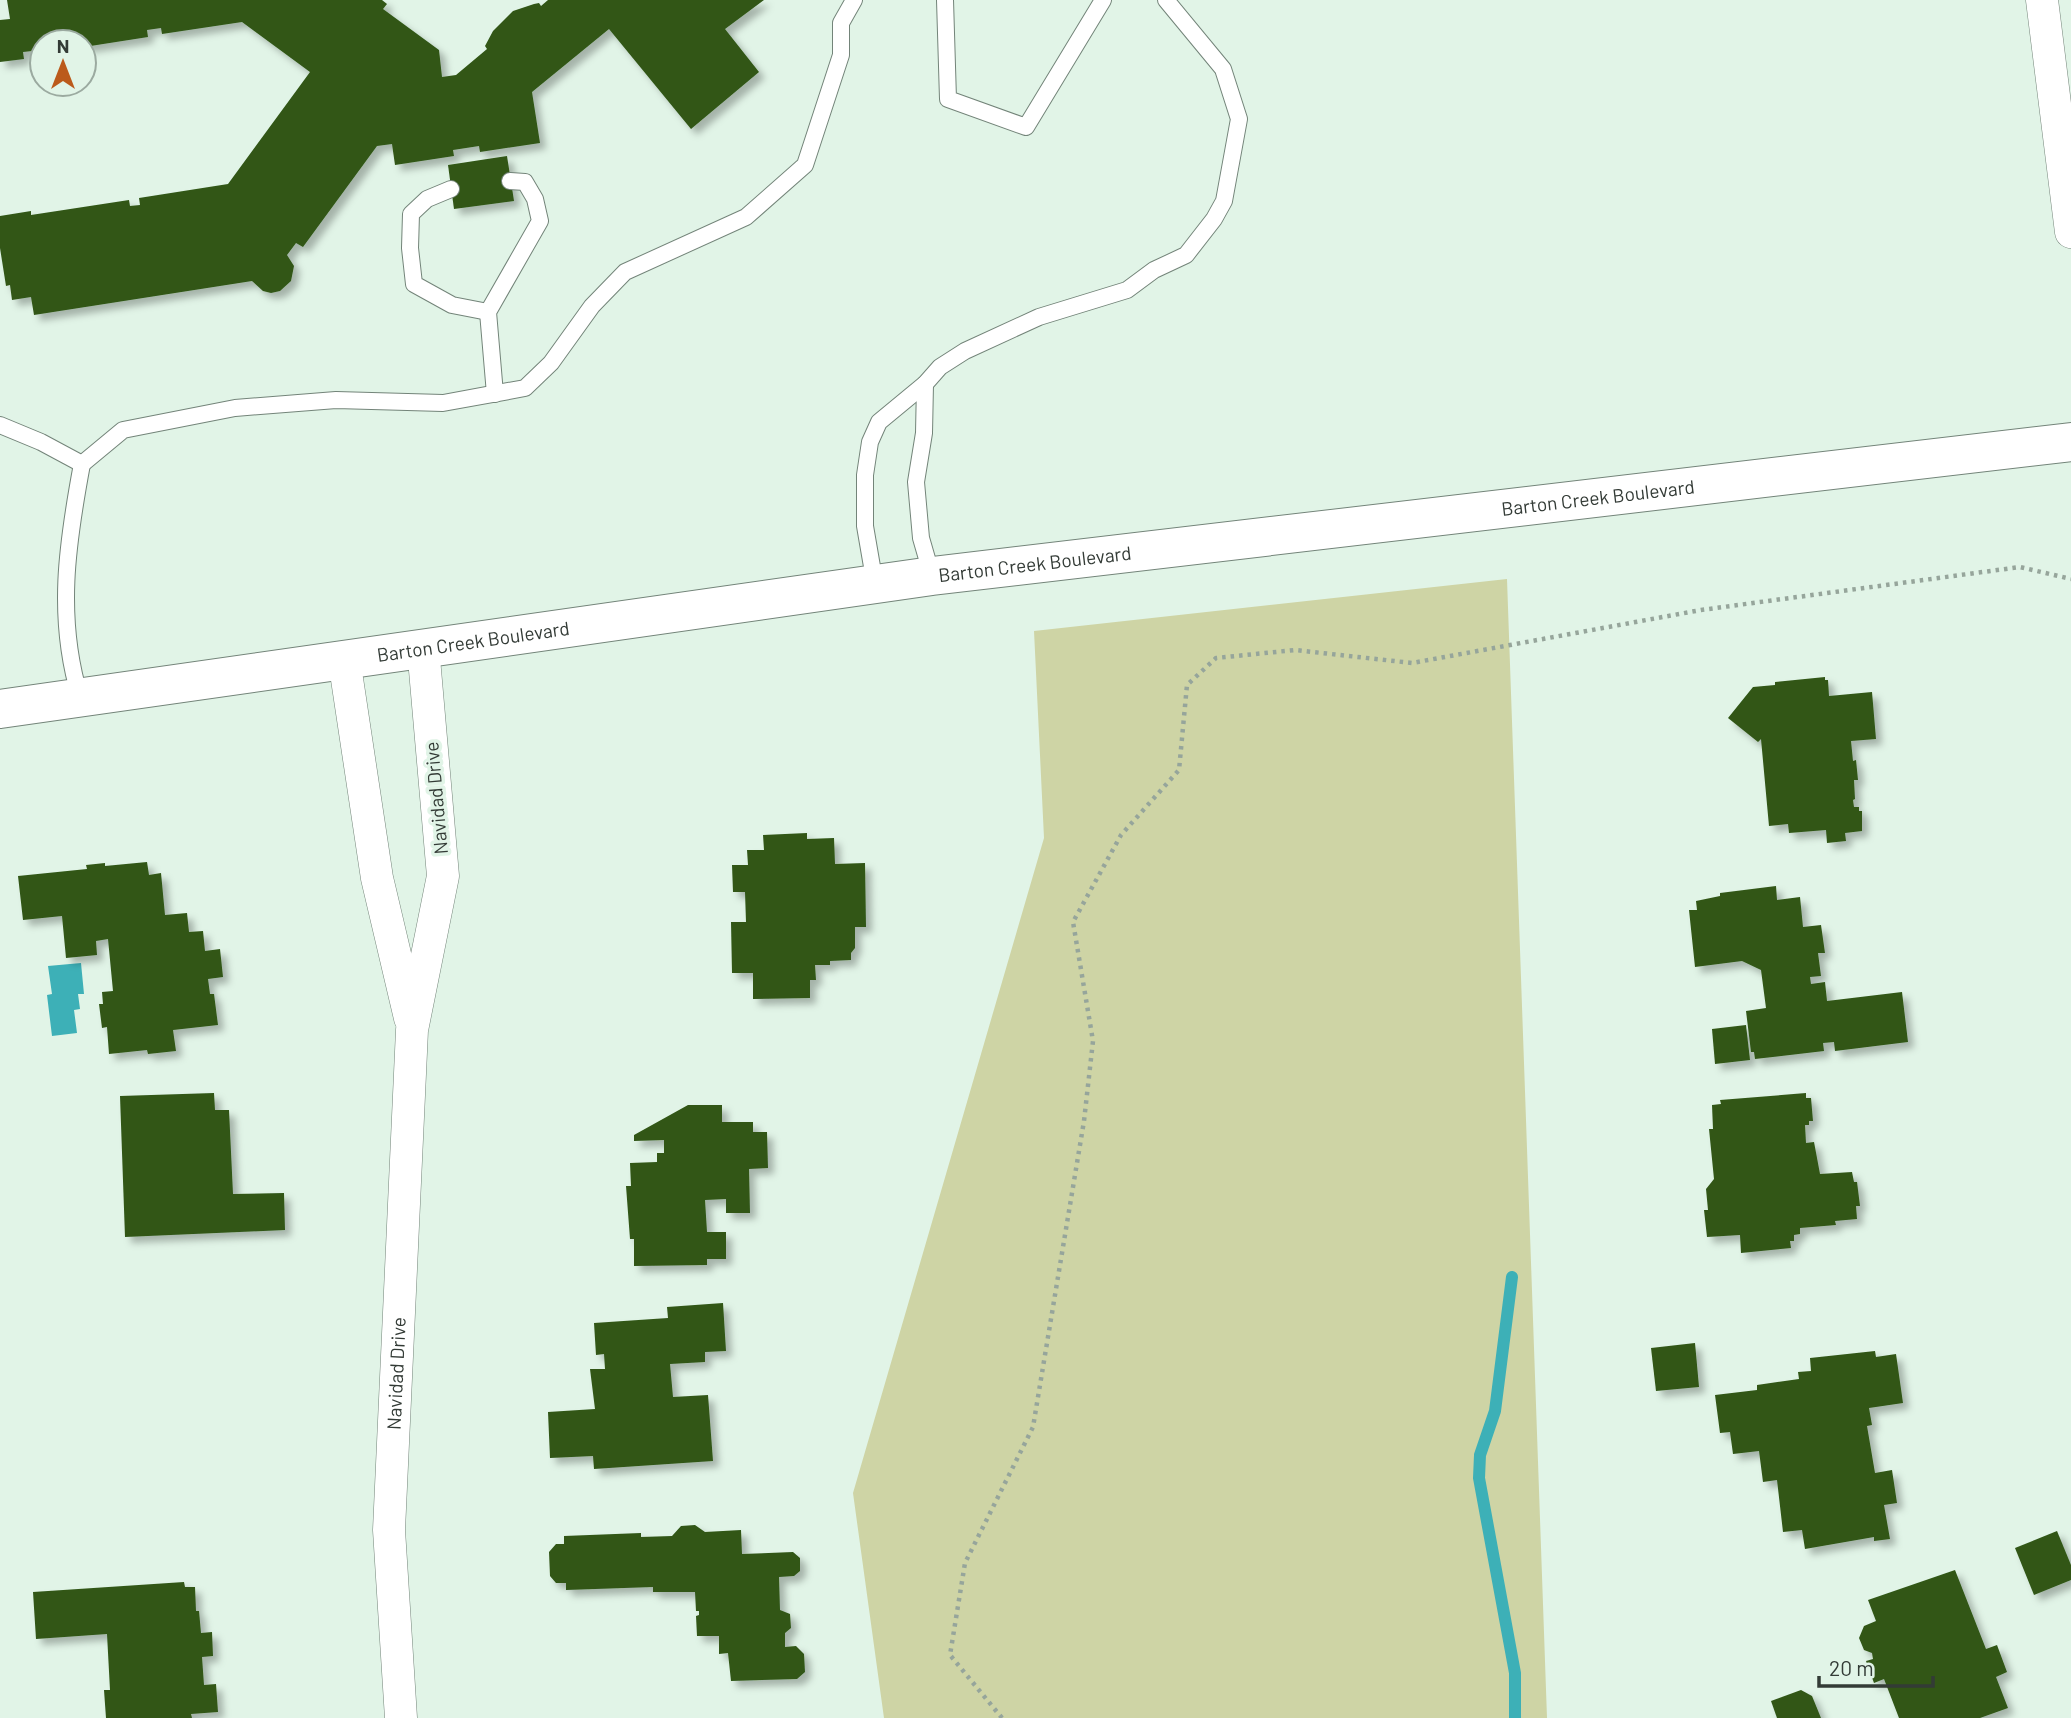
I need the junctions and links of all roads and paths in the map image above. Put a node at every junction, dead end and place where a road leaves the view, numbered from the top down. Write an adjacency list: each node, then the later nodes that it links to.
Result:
1 (855, 0): 11 (lane)
2 (945, 0): 3 (lane)
3 (1103, 0)
4 (1166, 0): 10 (lane)
5 (2042, 0): 8 (street)
6 (510, 181): 9 (lane)
7 (451, 189): 9 (lane)
8 (2071, 232)
9 (488, 312): 11 (lane)
10 (925, 384): 15 (lane); 17 (lane)
11 (495, 394): 14 (lane)
12 (0, 425): 14 (lane)
13 (2071, 442): 15 (street, Barton Creek Boulevard)
14 (82, 464): 20 (lane)
15 (932, 576): 17 (street, Barton Creek Boulevard)
16 (2071, 579): 24 (path)
17 (875, 584): 18 (street, Barton Creek Boulevard)
18 (423, 647): 19 (street, Barton Creek Boulevard); 22 (street, Navidad Drive)
19 (344, 659): 20 (street, Barton Creek Boulevard); 22 (street, Navidad Drive)
20 (81, 698): 21 (street, Barton Creek Boulevard)
21 (0, 709)
22 (412, 1030): 23 (street, Navidad Drive)
23 (401, 1718)
24 (1003, 1718)

